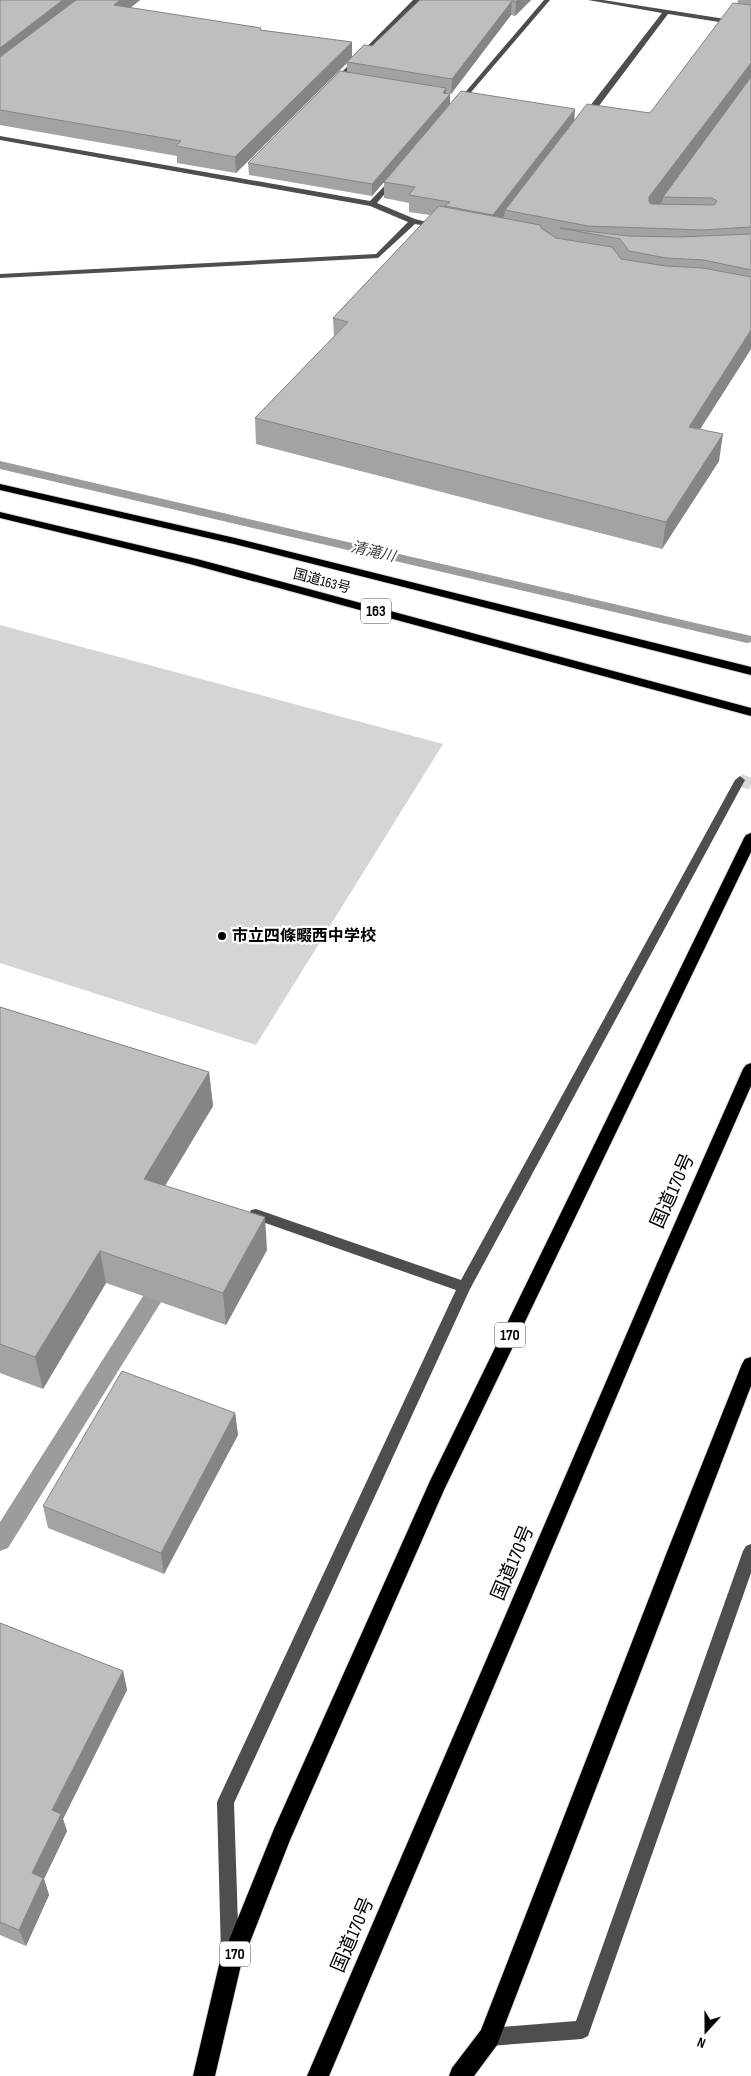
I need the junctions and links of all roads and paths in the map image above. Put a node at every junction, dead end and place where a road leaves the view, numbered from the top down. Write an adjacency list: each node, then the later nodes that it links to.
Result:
1 (416, 0): 7 (street)
2 (547, 0): 11 (street)
3 (592, 0): 4 (street)
4 (625, 3): 5 (street)
5 (666, 12): 6 (street); 13 (street)
6 (751, 25)
7 (337, 79): 8 (street); 9 (street)
8 (347, 81)
9 (324, 93)
10 (453, 97): 11 (street)
11 (462, 99): 12 (street)
12 (449, 114)
13 (583, 120)
14 (0, 138): 17 (street)
15 (243, 173): 17 (street)
16 (398, 174): 18 (street)
17 (236, 180): 18 (street)
18 (372, 204): 19 (street)
19 (413, 221): 20 (street); 21 (street)
20 (450, 228)
21 (0, 276)
22 (0, 487): 24 (highway, 国道163号 / 163)
23 (0, 515): 25 (highway, 国道163号 / 163)
24 (751, 671)
25 (751, 712)
26 (740, 780): 30 (street)
27 (751, 838): 33 (highway, 170)
28 (751, 1069): 36 (highway, 国道170号)
29 (256, 1214): 30 (street)
30 (464, 1287): 33 (street)
31 (751, 1364): 34 (highway)
32 (751, 1551): 34 (street)
33 (230, 1966): 35 (highway, 170)
34 (489, 2037): 37 (highway)
35 (204, 2076)
36 (318, 2076)
37 (460, 2076)

